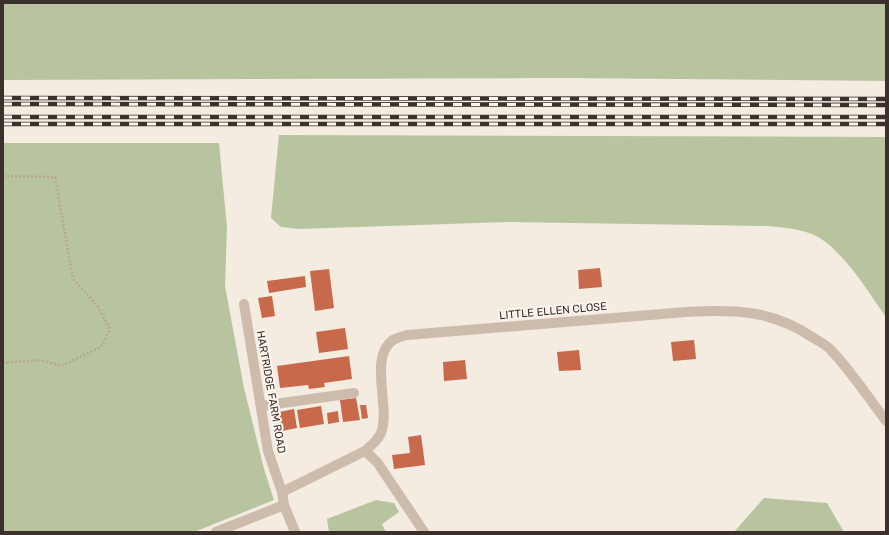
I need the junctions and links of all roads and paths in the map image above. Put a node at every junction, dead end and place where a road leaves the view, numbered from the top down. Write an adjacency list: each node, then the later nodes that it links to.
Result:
1 (3, 176): 3 (path)
2 (244, 304): 5 (street, HARTRIDGE FARM ROAD)
3 (3, 363)
4 (354, 393): 5 (street)
5 (261, 406): 8 (street, HARTRIDGE FARM ROAD)
6 (886, 422): 7 (street, LITTLE ELLEN CLOSE)
7 (365, 452): 8 (street, LITTLE ELLEN CLOSE); 12 (street)
8 (282, 492): 9 (street, HARTRIDGE FARM ROAD)
9 (284, 505): 10 (street); 11 (street, HARTRIDGE FARM ROAD)
10 (216, 532)
11 (295, 532)
12 (424, 532)

